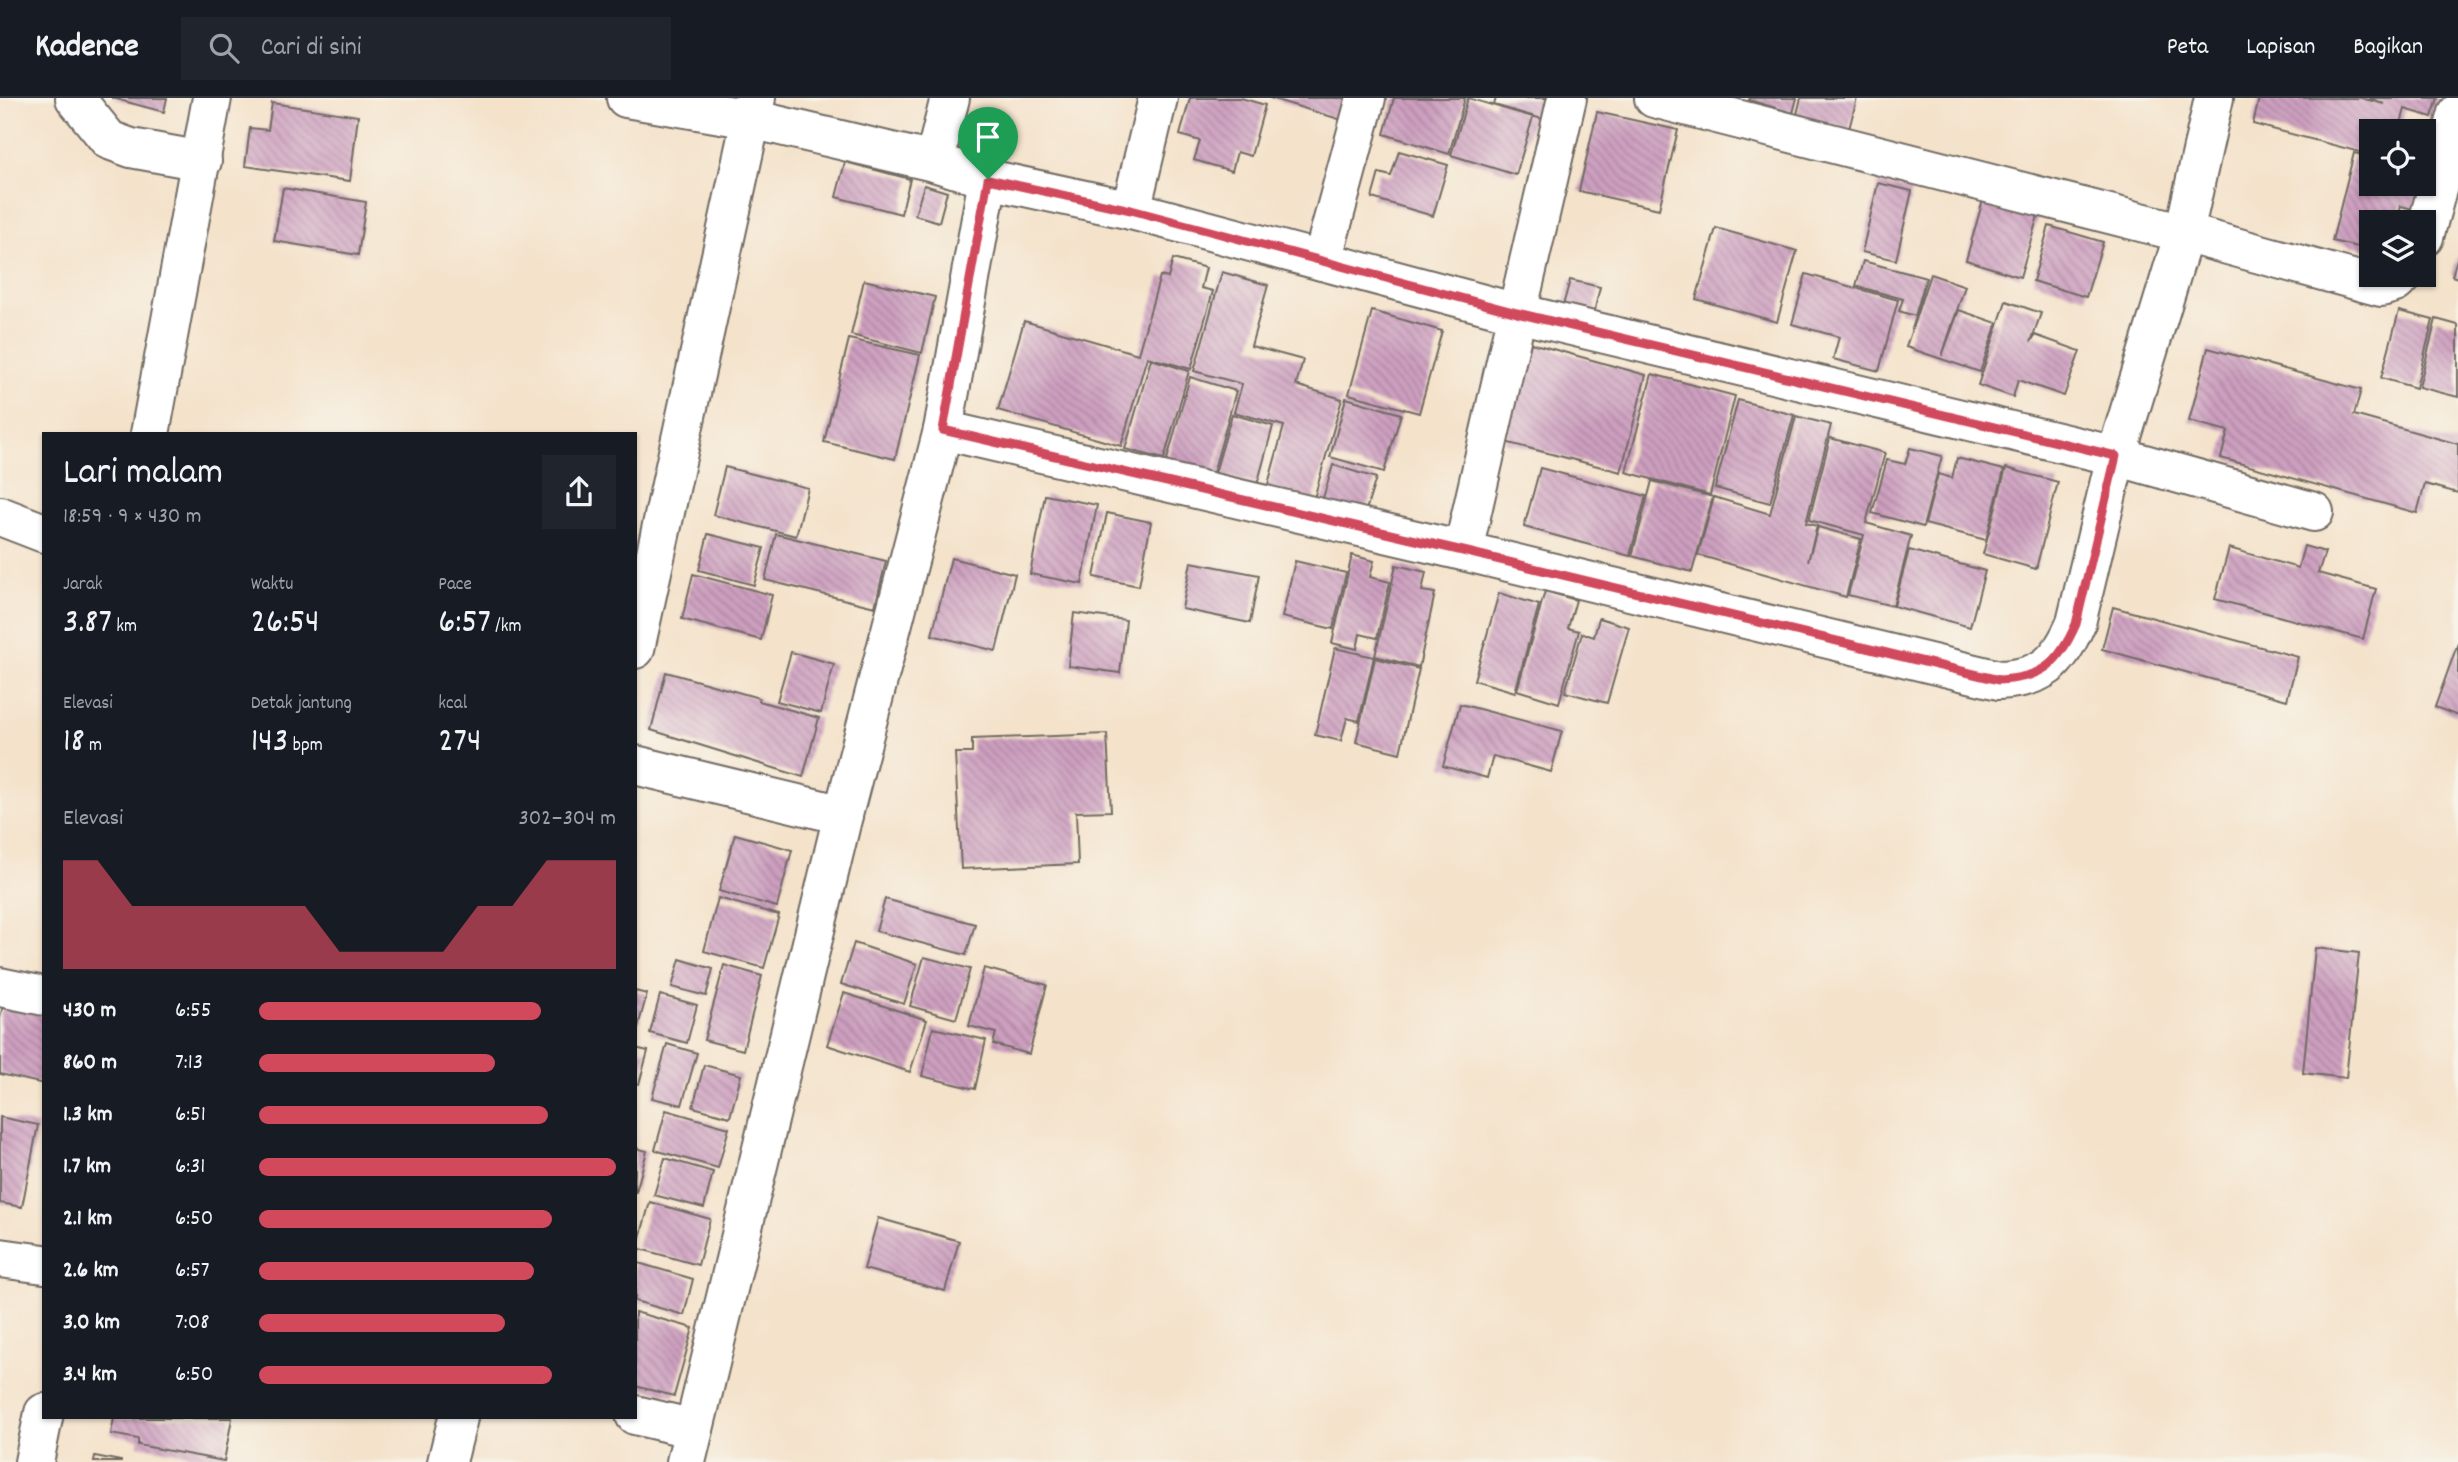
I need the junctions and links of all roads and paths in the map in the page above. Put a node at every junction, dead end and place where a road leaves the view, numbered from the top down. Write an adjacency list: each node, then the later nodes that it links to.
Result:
1 (75, 98): 12 (street)
2 (212, 98): 12 (street)
3 (626, 98): 10 (street)
4 (950, 98): 13 (street)
5 (1158, 98): 15 (street)
6 (1366, 98): 18 (street)
7 (1567, 98): 20 (street)
8 (1654, 98): 17 (street)
9 (2214, 98): 17 (street)
10 (753, 108): 13 (street); 28 (street)
11 (2458, 113): 16 (street)
12 (202, 161): 22 (street)
13 (934, 162): 14 (street)
14 (988, 179): 15 (street); 21 (street)
15 (1131, 210): 18 (street)
16 (2431, 210)
17 (2184, 233): 19 (street); 23 (street)
18 (1322, 261): 20 (street)
19 (2359, 282)
20 (1517, 313): 23 (street); 27 (street)
21 (943, 430): 27 (street); 30 (street)
22 (150, 432)
23 (2116, 456): 24 (street); 27 (street)
24 (2314, 512)
25 (0, 516): 26 (street)
26 (42, 532)
27 (1463, 551)
28 (637, 640)
29 (637, 765): 30 (street)
30 (843, 815): 38 (street)
31 (0, 987): 32 (street)
32 (42, 996)
33 (0, 1258): 34 (street)
34 (42, 1264)
35 (637, 1416): 38 (street)
36 (43, 1419): 39 (street)
37 (458, 1419): 40 (street)
38 (690, 1446)
39 (34, 1462)
40 (447, 1462)

